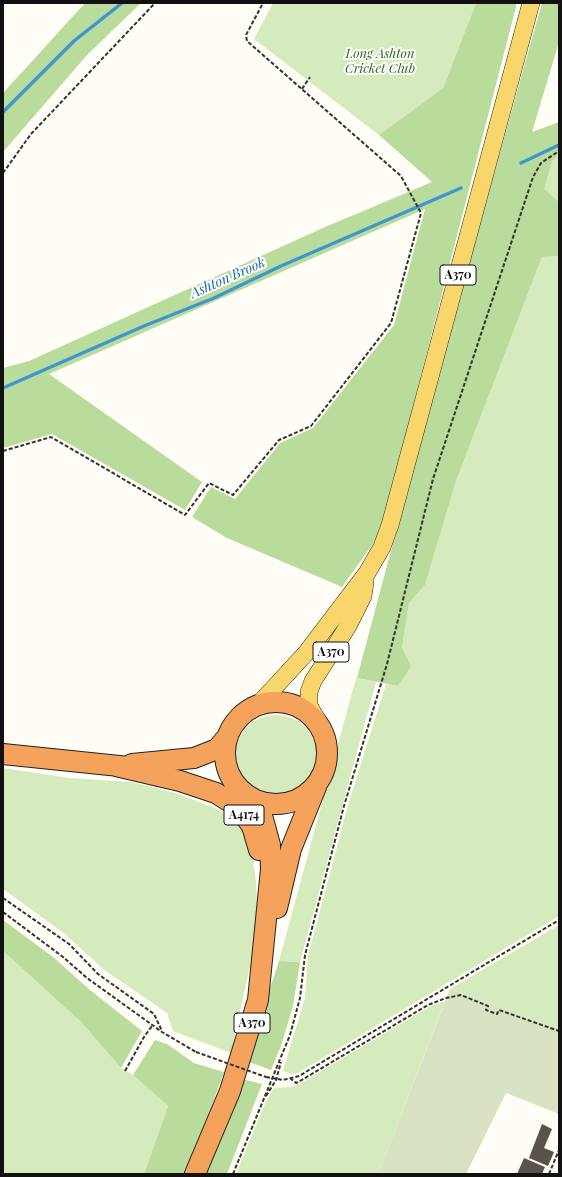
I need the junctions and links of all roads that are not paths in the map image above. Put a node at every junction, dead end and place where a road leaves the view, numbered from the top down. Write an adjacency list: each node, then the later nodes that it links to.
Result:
1 (532, 3): 2 (main road, A370)
2 (367, 573): 3 (main road, A370); 4 (main road, A370)
3 (259, 704): 4 (highway); 5 (highway)
4 (323, 730): 8 (highway)
5 (228, 736): 7 (highway); 9 (highway)
6 (3, 754): 7 (highway, A4174)
7 (116, 766): 9 (highway); 10 (highway, A4174)
8 (316, 785): 9 (highway); 10 (highway, A370)
9 (251, 797): 10 (highway, A370)
10 (264, 952): 11 (highway, A370)
11 (195, 1174)

